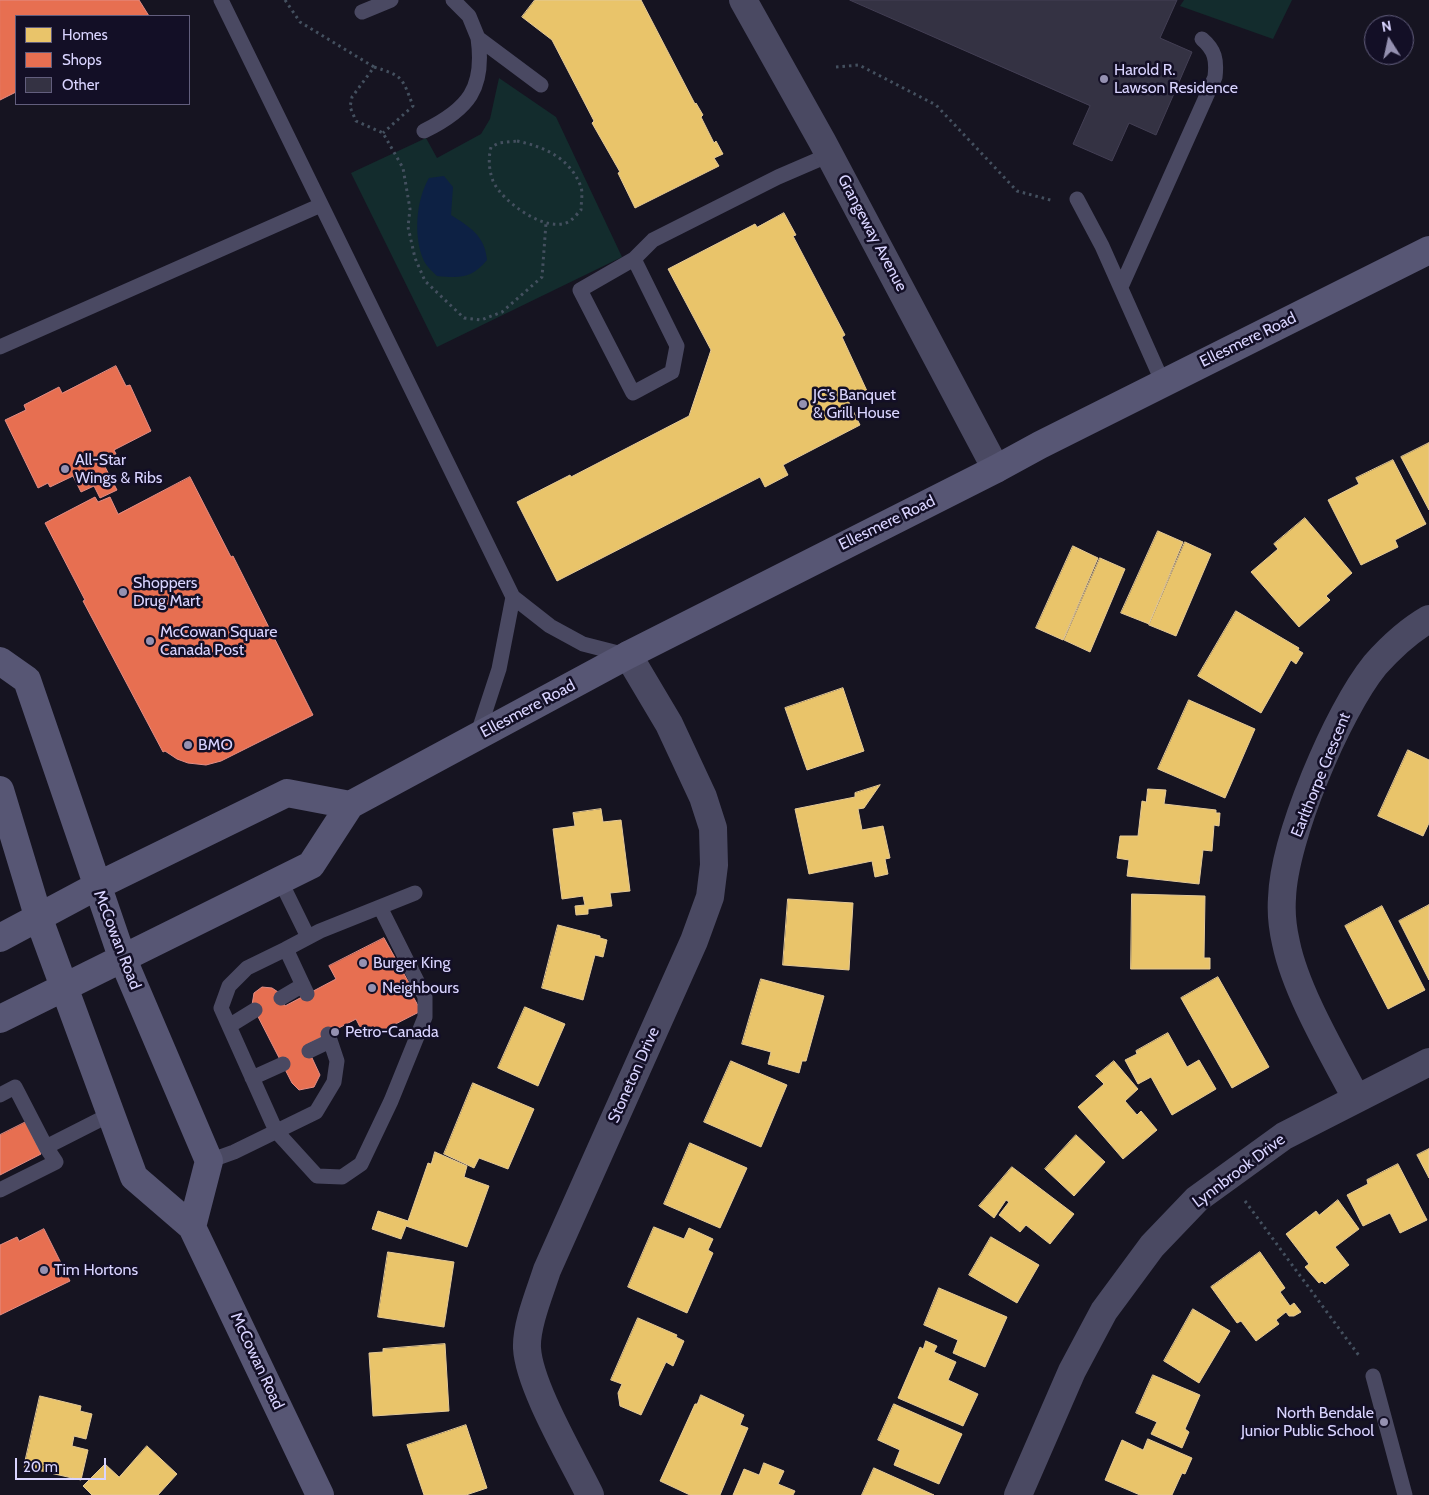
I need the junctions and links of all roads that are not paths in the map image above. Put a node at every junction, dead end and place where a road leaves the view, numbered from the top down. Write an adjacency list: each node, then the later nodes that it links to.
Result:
1 (221, 0): 12 (lane)
2 (391, 0): 5 (lane)
3 (455, 0): 6 (lane)
4 (743, 0): 10 (street, Grangeway Avenue)
5 (362, 12)
6 (478, 38): 8 (lane); 9 (lane)
7 (1202, 39): 15 (lane)
8 (541, 85)
9 (424, 131)
10 (829, 155): 14 (lane); 18 (street, Grangeway Avenue)
11 (1077, 199): 15 (lane)
12 (321, 205): 16 (lane); 19 (lane)
13 (1429, 250): 17 (main road, Ellesmere Road)
14 (634, 259): 14 (lane)
15 (1120, 287): 17 (lane)
16 (0, 347)
17 (1163, 383): 18 (main road, Ellesmere Road)
18 (996, 469): 21 (main road, Ellesmere Road)
19 (513, 597): 21 (lane); 23 (lane)
20 (1429, 619): 45 (street, Earlthorpe Crescent)
21 (628, 655): 23 (main road, Ellesmere Road); 54 (street, Stoneton Drive)
22 (0, 661): 27 (main road, McCowan Road)
23 (477, 736): 25 (main road, Ellesmere Road)
24 (0, 790): 30 (main road, McCowan Road)
25 (350, 805): 26 (main road, Ellesmere Road); 27 (main road)
26 (280, 880): 31 (lane); 34 (main road, Ellesmere Road)
27 (97, 886): 30 (main road); 34 (main road, McCowan Road)
28 (415, 893): 29 (lane)
29 (380, 907): 31 (lane); 47 (lane)
30 (39, 919): 32 (main road); 35 (main road, McCowan Road)
31 (308, 937): 33 (lane)
32 (0, 938)
33 (286, 949): 36 (lane); 39 (lane)
34 (122, 957): 35 (main road, Ellesmere Road); 49 (main road, McCowan Road)
35 (63, 988): 38 (main road, Ellesmere Road); 46 (main road, McCowan Road)
36 (281, 998)
37 (255, 1010): 39 (lane)
38 (0, 1019)
39 (229, 1026): 43 (lane)
40 (309, 1052): 47 (lane)
41 (1429, 1062): 45 (street, Lynnbrook Drive)
42 (283, 1064): 43 (lane)
43 (252, 1078): 47 (lane)
44 (0, 1095): 48 (lane)
45 (1356, 1098): 55 (street, Lynnbrook Drive)
46 (111, 1114): 48 (lane); 51 (main road, McCowan Road)
47 (276, 1132): 49 (lane)
48 (46, 1147): 50 (lane)
49 (209, 1161): 51 (main road)
50 (0, 1190)
51 (192, 1227): 53 (main road, McCowan Road)
52 (1373, 1376): 56 (lane)
53 (320, 1495)
54 (590, 1495)
55 (1018, 1495)
56 (1405, 1495)

